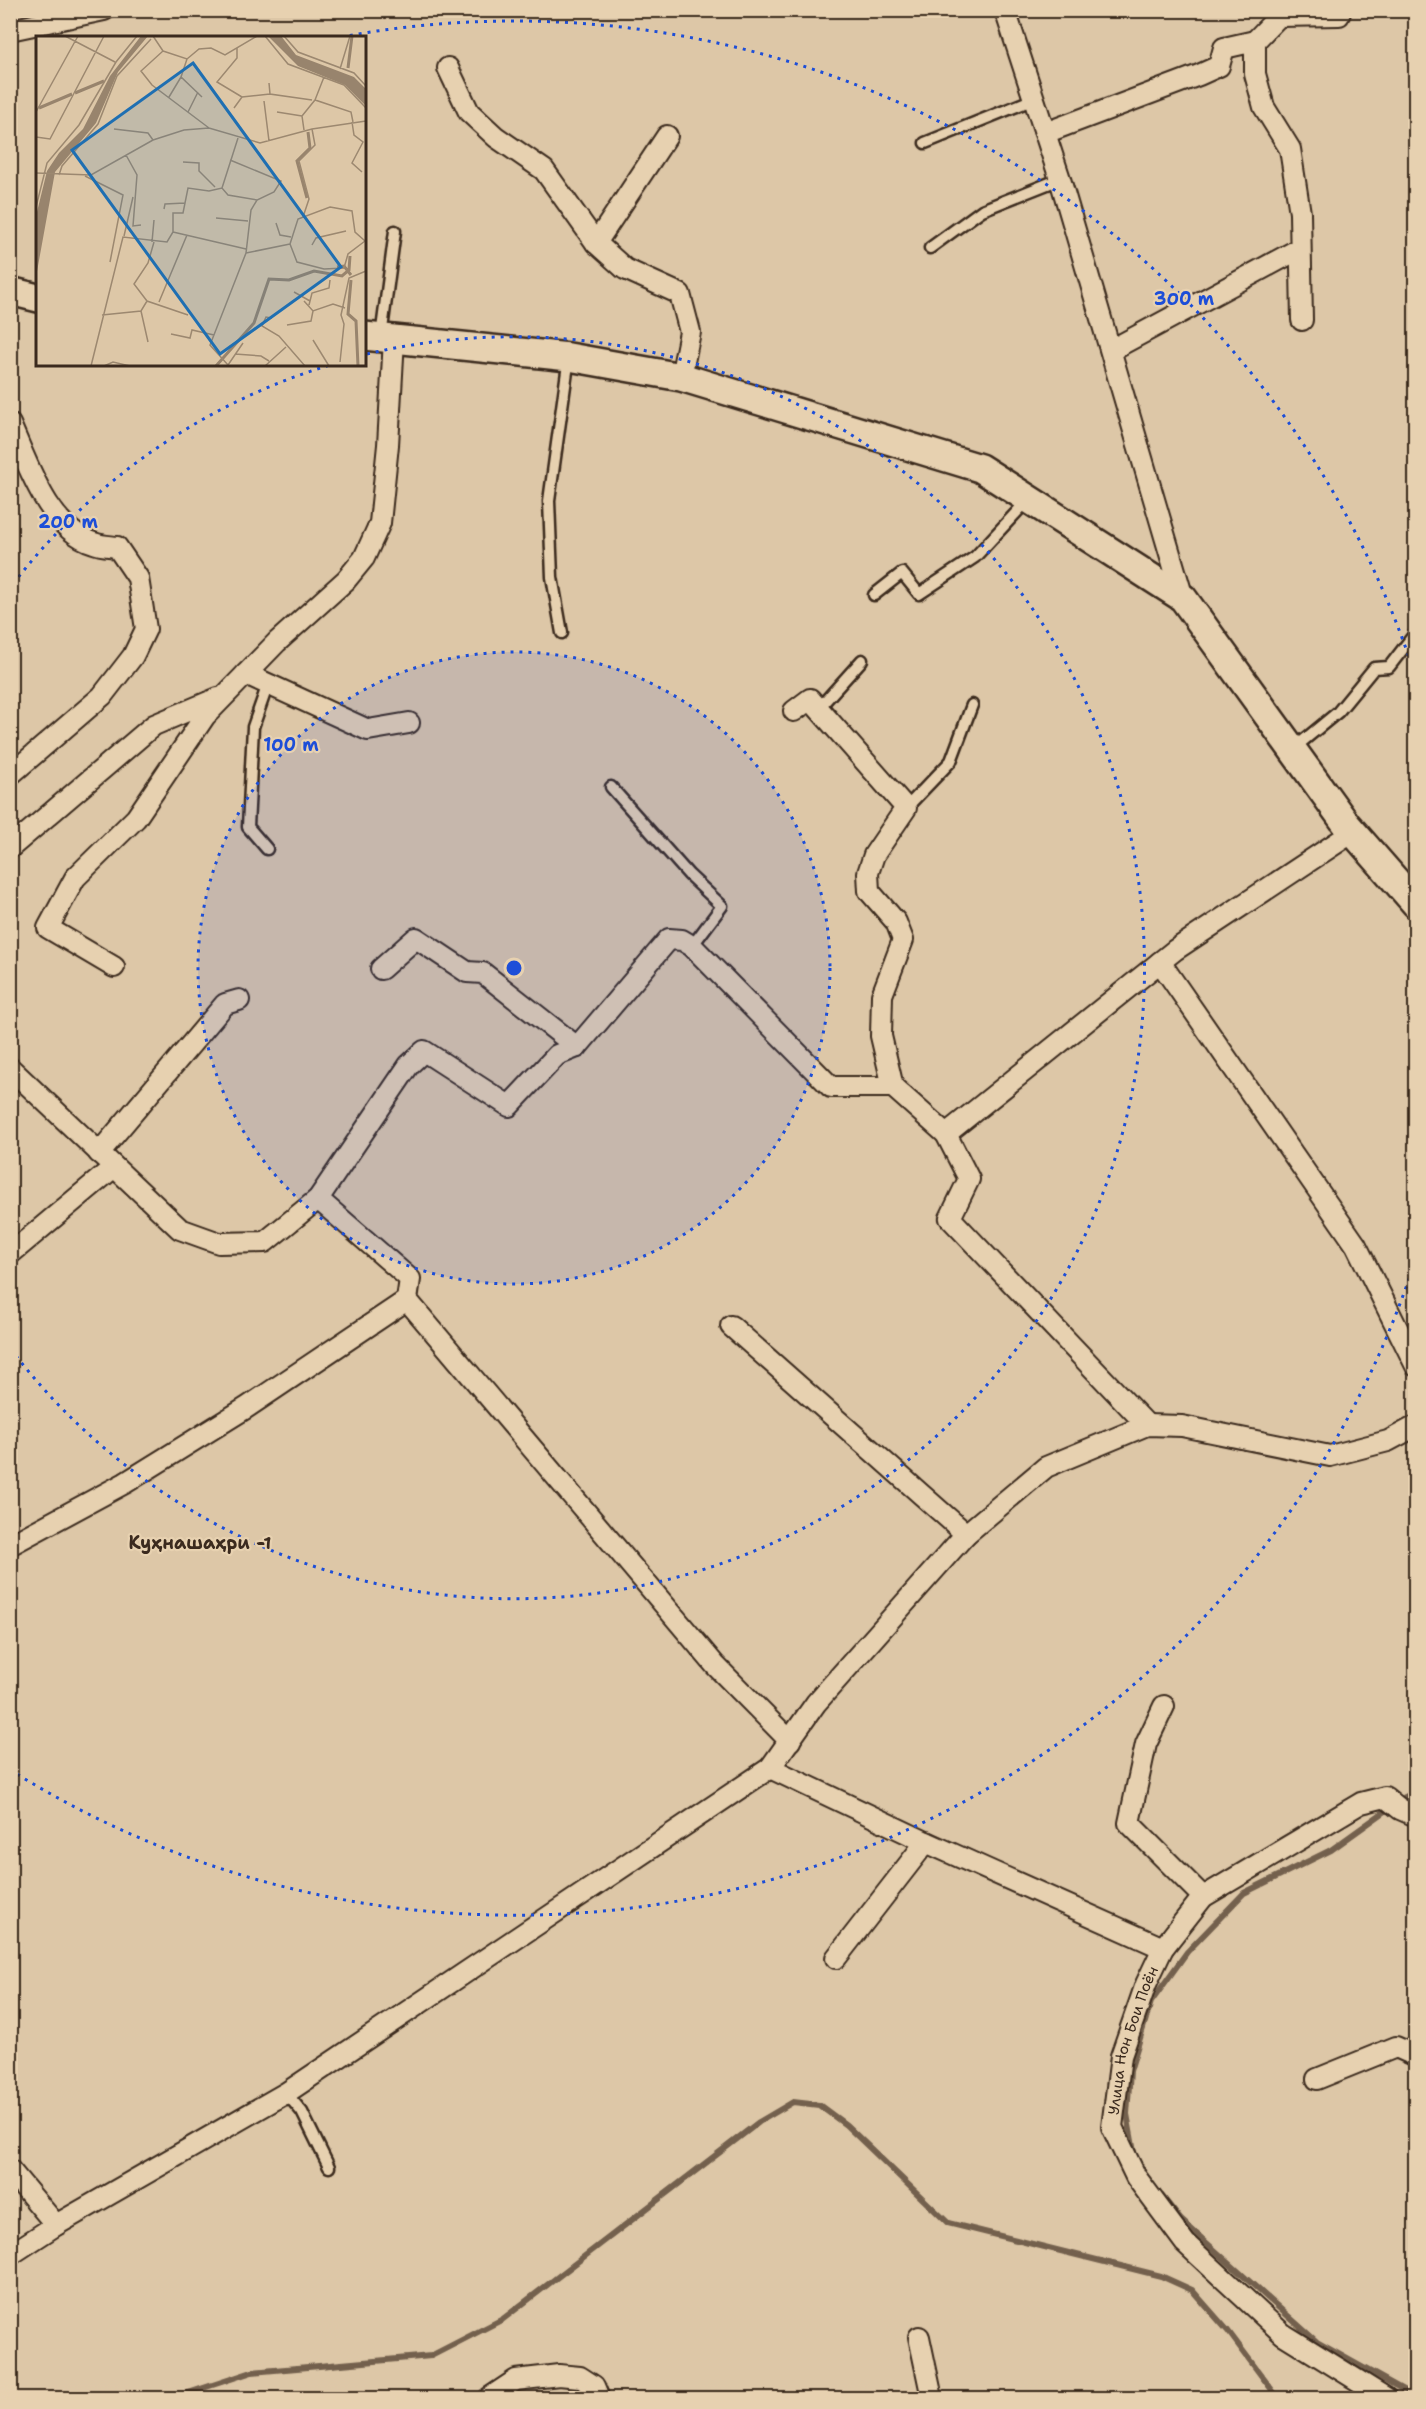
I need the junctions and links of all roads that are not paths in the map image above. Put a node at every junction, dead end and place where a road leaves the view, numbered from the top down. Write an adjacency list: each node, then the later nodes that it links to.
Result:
1 (104, 10): 4 (street)
2 (1005, 10): 7 (street)
3 (1341, 10): 5 (street)
4 (10, 30)
5 (1255, 41): 8 (street); 15 (street)
6 (448, 68): 13 (street)
7 (1034, 99): 8 (street); 10 (lane)
8 (1045, 133): 11 (street)
9 (667, 136): 13 (street)
10 (925, 142)
11 (1060, 179): 14 (lane); 20 (street)
12 (395, 231): 19 (lane)
13 (596, 243): 22 (street)
14 (930, 248)
15 (1299, 249): 18 (street); 20 (street)
16 (10, 291): 17 (street)
17 (36, 298)
18 (1302, 320)
19 (380, 337): 21 (street); 30 (street)
20 (1111, 350): 26 (street)
21 (569, 357): 22 (street); 28 (lane)
22 (681, 377): 24 (street)
23 (10, 424): 38 (street)
24 (1028, 500): 25 (lane); 26 (street)
25 (874, 595)
26 (1183, 598): 37 (street)
27 (1416, 632): 37 (lane)
28 (562, 633)
29 (862, 660): 34 (lane)
30 (246, 674): 31 (street); 32 (street)
31 (268, 684): 36 (street); 43 (lane)
32 (225, 695): 42 (street); 47 (street)
33 (972, 705): 40 (lane)
34 (818, 708): 35 (street); 40 (street)
35 (794, 711)
36 (409, 723)
37 (1292, 750): 41 (street)
38 (10, 775)
39 (611, 787): 45 (lane)
40 (906, 808): 52 (street)
41 (1353, 832): 44 (street); 46 (street)
42 (10, 848)
43 (267, 849)
44 (1416, 904)
45 (692, 946): 50 (street); 52 (street)
46 (1160, 962): 53 (street); 60 (street)
47 (114, 967)
48 (381, 969): 50 (street)
49 (239, 1000): 54 (street)
50 (577, 1047): 56 (street)
51 (10, 1068): 54 (street)
52 (893, 1087): 53 (street)
53 (946, 1134): 61 (street)
54 (99, 1153): 55 (street)
55 (114, 1167): 56 (street); 57 (street)
56 (318, 1199): 58 (street)
57 (10, 1254)
58 (407, 1300): 64 (street); 66 (street)
59 (731, 1326): 63 (street)
60 (1416, 1366)
61 (1147, 1425): 62 (street); 63 (street)
62 (1416, 1426)
63 (966, 1534): 66 (street)
64 (10, 1545)
65 (1164, 1706): 70 (street)
66 (789, 1741): 67 (street)
67 (770, 1768): 69 (street); 75 (street)
68 (1405, 1809): 70 (street, Улица Нон Бои Поён)
69 (926, 1842): 71 (street); 72 (street)
70 (1203, 1897): 71 (street, Улица Нон Бои Поён)
71 (1163, 1948): 84 (street, Улица Нон Бои Поён)
72 (836, 1958)
73 (1416, 2056): 74 (street)
74 (1317, 2079)
75 (286, 2093): 76 (lane); 78 (street)
76 (329, 2167)
77 (10, 2170): 78 (street)
78 (56, 2225): 79 (street)
79 (10, 2255)
80 (919, 2337): 83 (street)
81 (489, 2398): 82 (street)
82 (599, 2398)
83 (932, 2398)
84 (1386, 2398)

